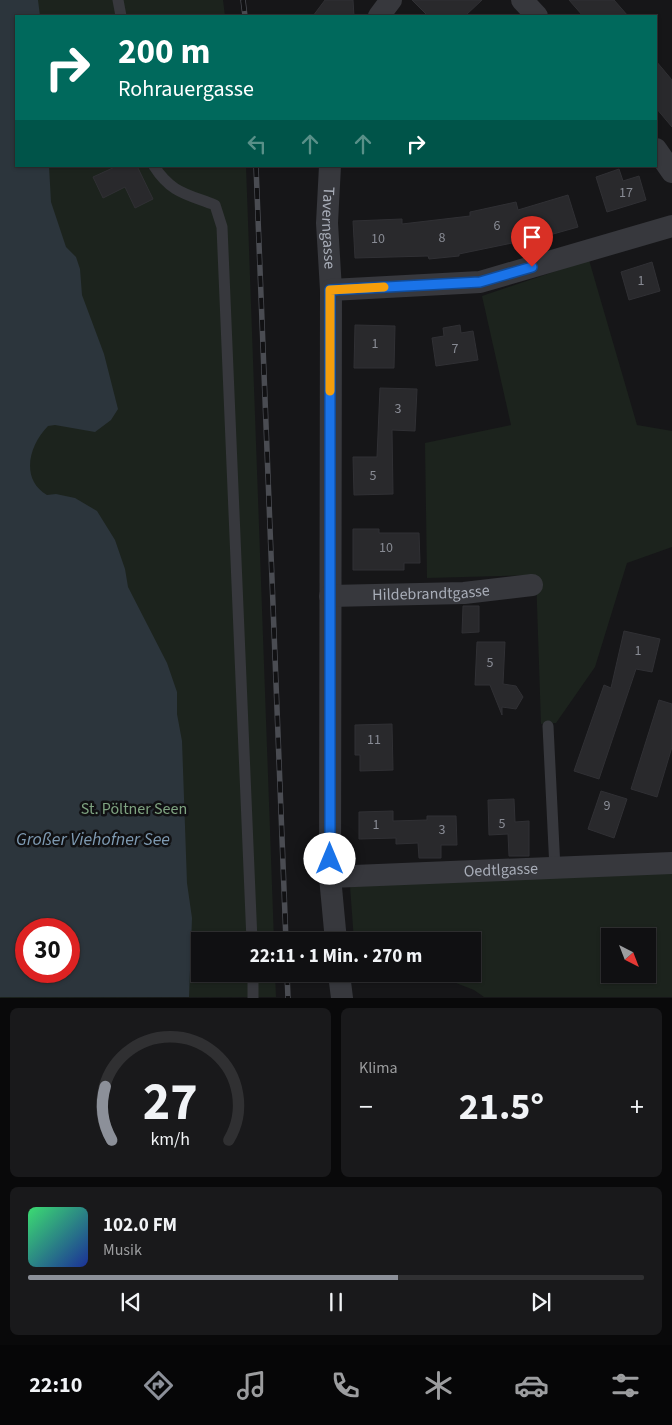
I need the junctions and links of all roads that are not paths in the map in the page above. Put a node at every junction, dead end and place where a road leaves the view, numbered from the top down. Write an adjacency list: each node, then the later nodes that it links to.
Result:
1 (118, 0): 4 (lane)
2 (391, 0): 5 (street)
3 (522, 0): 6 (street)
4 (120, 15)
5 (380, 15)
6 (536, 15)
7 (657, 150): 10 (street)
8 (155, 167): 19 (lane)
9 (330, 167): 12 (street, Taverngasse)
10 (672, 172)
11 (672, 226): 12 (street)
12 (330, 290): 14 (street, Taverngasse)
13 (532, 585): 14 (street, Hildebrandtgasse)
14 (330, 596): 18 (street, Taverngasse)
15 (548, 726): 17 (lane)
16 (672, 863): 17 (street, Oedtlgasse)
17 (555, 868): 18 (street, Oedtlgasse)
18 (330, 877): 20 (street, Taverngasse)
19 (252, 932)
20 (335, 932)
21 (253, 982): 23 (lane)
22 (340, 982): 24 (street)
23 (253, 998)
24 (342, 998)

